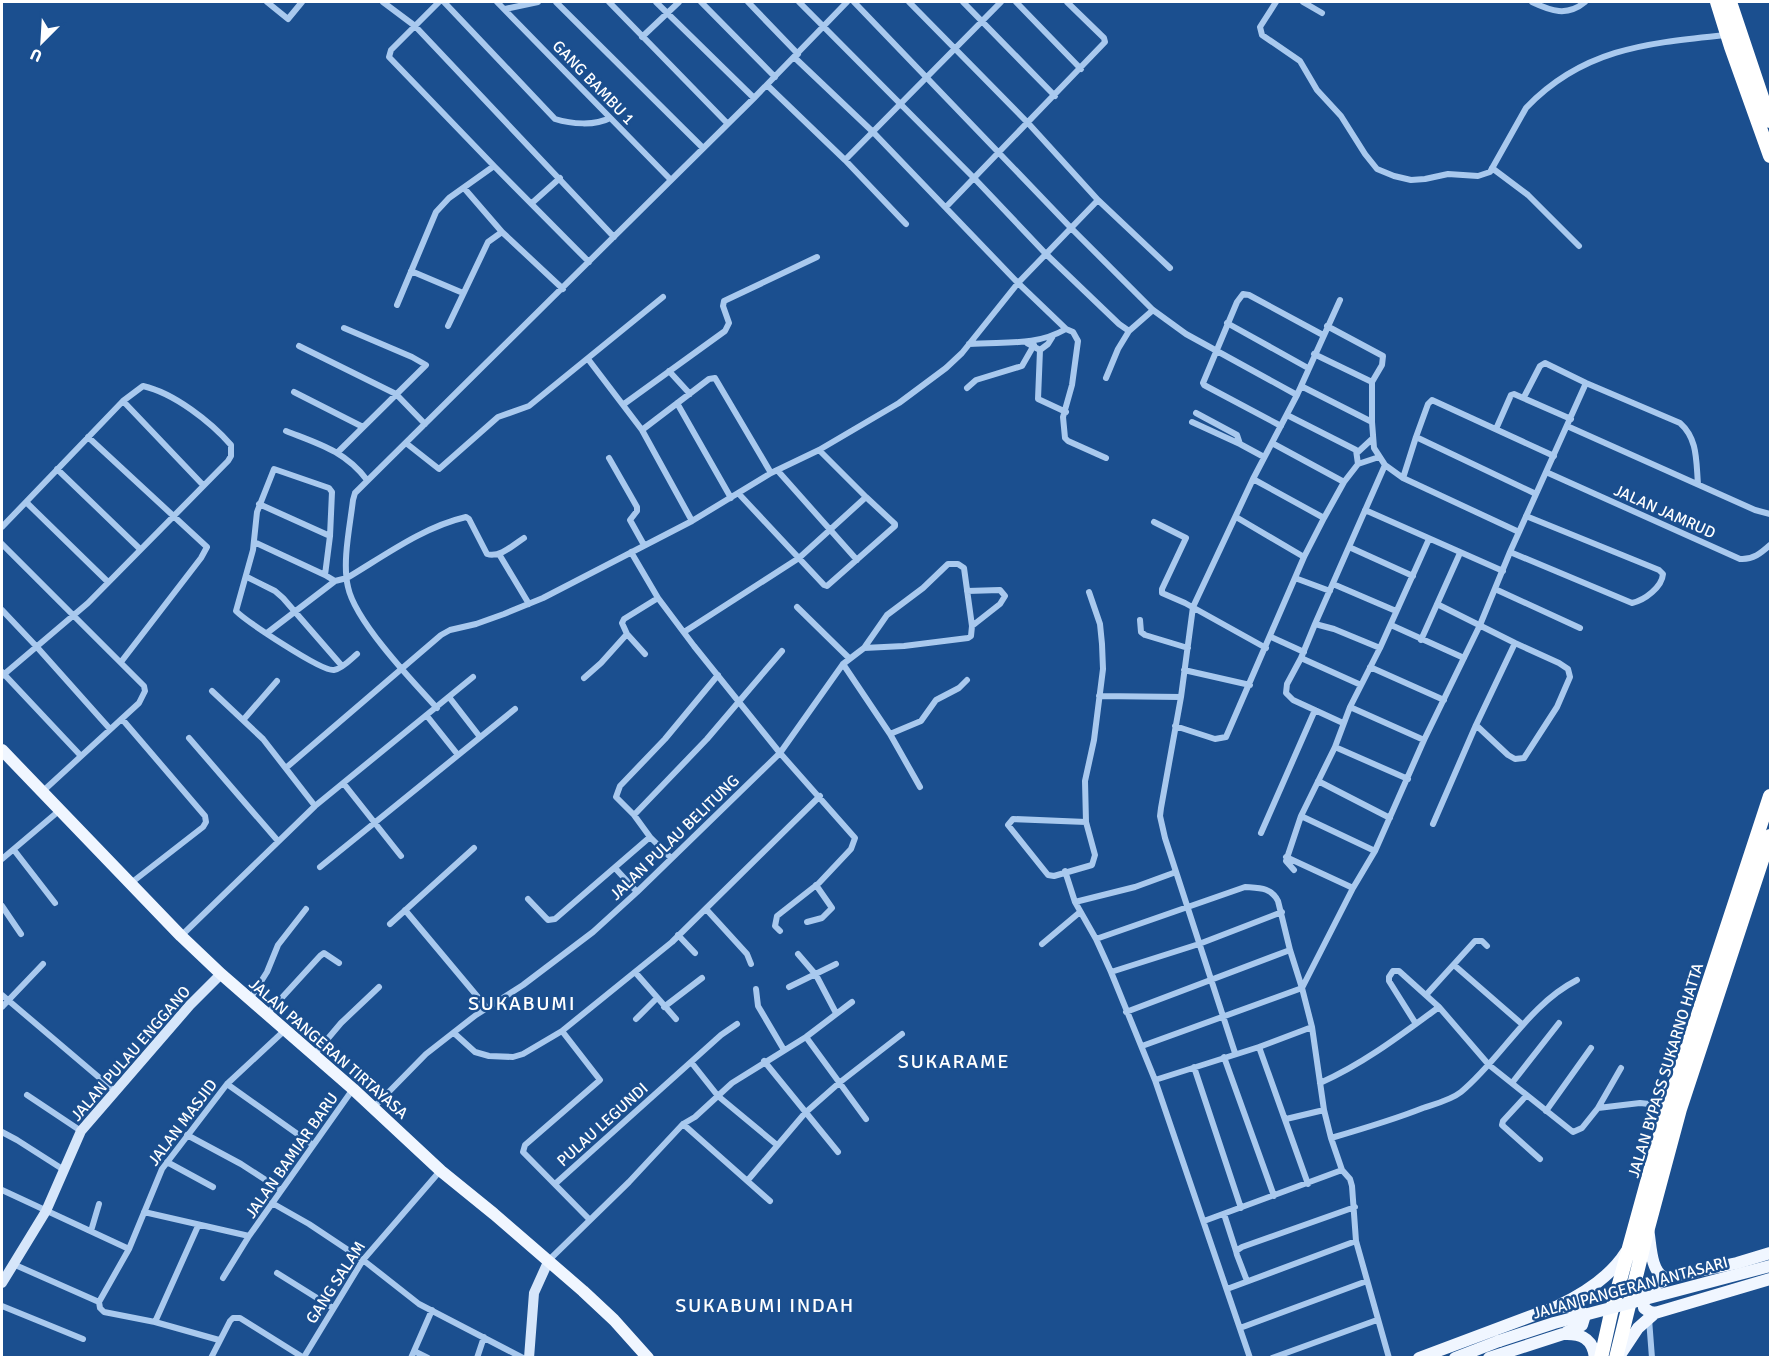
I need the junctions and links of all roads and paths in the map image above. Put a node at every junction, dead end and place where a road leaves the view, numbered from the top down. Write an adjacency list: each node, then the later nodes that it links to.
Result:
1 (267, 2): 2 (street)
2 (302, 2)
3 (383, 2): 32 (street)
4 (440, 2): 32 (street)
5 (444, 2): 45 (street)
6 (497, 2): 28 (street, GANG BAMBU 1)
7 (538, 2): 28 (street)
8 (556, 2): 50 (street)
9 (609, 2): 35 (street)
10 (656, 2): 29 (street)
11 (679, 2): 29 (street)
12 (701, 2): 40 (street)
13 (748, 2): 37 (street)
14 (799, 2): 33 (street)
15 (847, 2): 33 (street)
16 (854, 2): 39 (street)
17 (909, 2): 36 (street)
18 (963, 2): 31 (street)
19 (1002, 2): 31 (street)
20 (1016, 2): 38 (street)
21 (1067, 2): 38 (street)
22 (1276, 2): 55 (street)
23 (1303, 2): 30 (street)
24 (1532, 2): 25 (street)
25 (1585, 2)
26 (1717, 2): 34 (highway)
27 (1730, 2): 46 (highway)
28 (505, 9): 45 (street, GANG BAMBU 1)
29 (668, 13): 35 (street); 43 (street)
30 (1322, 13)
31 (982, 22): 36 (street); 42 (street)
32 (415, 26): 54 (street); 56 (street)
33 (824, 27): 37 (street); 44 (street)
34 (1727, 35): 51 (highway); 55 (street)
35 (642, 37): 47 (street)
36 (955, 48): 39 (street); 48 (street)
37 (796, 55): 40 (street); 49 (street)
38 (1081, 69): 42 (street)
39 (928, 76): 44 (street); 52 (street)
40 (776, 77): 41 (street)
41 (767, 85): 43 (street); 53 (street)
42 (1055, 96): 48 (street)
43 (754, 98): 47 (street)
44 (901, 103): 49 (street); 57 (street)
45 (610, 118): 58 (street, GANG BAMBU 1)
46 (1770, 121)
47 (727, 123): 50 (street)
48 (1028, 123): 52 (street); 60 (street)
49 (873, 132): 53 (street); 62 (street)
50 (703, 148): 58 (street)
51 (1769, 148)
52 (1000, 152): 57 (street); 64 (street)
53 (844, 160): 63 (street)
54 (494, 166): 59 (street); 61 (street)
55 (1492, 168): 67 (street)
56 (560, 178): 61 (street); 66 (street)
57 (974, 178): 62 (street); 68 (street)
58 (671, 180): 66 (street)
59 (464, 188): 65 (street); 72 (street)
60 (1098, 200): 64 (street); 71 (street)
61 (532, 203): 70 (street)
62 (946, 207): 73 (street)
63 (906, 224)
64 (1072, 229): 68 (street); 79 (street)
65 (502, 232): 74 (street); 75 (street)
66 (614, 237): 70 (street)
67 (1579, 246)
68 (1046, 254): 73 (street); 85 (street)
69 (817, 257): 98 (street)
70 (589, 262): 74 (street)
71 (1170, 268)
72 (411, 271): 75 (street); 78 (street)
73 (1018, 283): 84 (street); 89 (street)
74 (563, 289): 118 (street)
75 (463, 293): 81 (street)
76 (663, 297): 94 (street)
77 (1340, 300): 82 (street)
78 (397, 305)
79 (1153, 310): 85 (street); 92 (street)
80 (1227, 323): 86 (street); 92 (street); 97 (street)
81 (448, 326)
82 (1327, 326): 86 (street); 100 (street)
83 (344, 328): 105 (street)
84 (1066, 329): 87 (street); 112 (street)
85 (1129, 331): 99 (street)
86 (1323, 334): 93 (street)
87 (1053, 336): 88 (street); 91 (street)
88 (1025, 342): 89 (street); 91 (street)
89 (969, 344): 131 (street)
90 (299, 346): 105 (street)
91 (1037, 347): 95 (street); 96 (street)
92 (1216, 351): 107 (street); 119 (street)
93 (1314, 354): 97 (street); 100 (street)
94 (588, 359): 110 (street); 128 (street)
95 (1022, 366): 96 (street); 103 (street)
96 (1038, 366): 112 (street)
97 (1308, 368): 102 (street)
98 (669, 371): 106 (street); 110 (street)
99 (1106, 378)
100 (1372, 382): 117 (street)
101 (1586, 383): 108 (street); 115 (street); 148 (street)
102 (1300, 386): 107 (street); 117 (street)
103 (967, 388)
104 (294, 392): 121 (street)
105 (396, 394): 118 (street); 121 (street)
106 (690, 394): 111 (street); 142 (street)
107 (1297, 395): 114 (street)
108 (1524, 397): 115 (street); 122 (street)
109 (123, 401): 125 (street); 149 (street); 149 (street)
110 (624, 404): 123 (street)
111 (677, 404): 123 (street); 153 (street)
112 (1066, 412): 137 (street)
113 (1196, 413): 130 (street)
114 (1287, 415): 119 (street); 133 (street)
115 (1571, 419): 120 (street)
116 (1192, 422): 130 (street)
117 (1372, 422): 127 (street)
118 (425, 424): 128 (street)
119 (1281, 426): 129 (street)
120 (1567, 426): 134 (street); 148 (street)
121 (363, 427): 132 (street)
122 (1496, 429): 126 (street); 134 (street)
123 (642, 430): 162 (street)
124 (286, 431): 132 (street)
125 (88, 437): 141 (street); 158 (street)
126 (1416, 437): 144 (street); 151 (street)
127 (1372, 439): 133 (street); 135 (street)
128 (406, 443): 146 (street)
129 (1272, 443): 138 (street); 147 (street)
130 (1240, 444): 138 (street)
131 (819, 450): 142 (street); 152 (street)
132 (338, 452): 146 (street)
133 (1358, 452): 139 (street)
134 (1554, 456): 143 (street)
135 (1379, 457): 139 (street); 140 (street)
136 (609, 458): 173 (street)
137 (1106, 458)
138 (1264, 458): 145 (street)
139 (1358, 464): 147 (street)
140 (1385, 465): 144 (street); 156 (street)
141 (57, 469): 154 (street); 175 (street)
142 (775, 472): 150 (street); 165 (street)
143 (1546, 472): 151 (street); 172 (street, JALAN JAMRUD)
144 (1403, 478): 166 (street)
145 (1253, 479): 160 (street); 161 (street)
146 (367, 480): 187 (street)
147 (1344, 482): 161 (street)
148 (1698, 484): 157 (street)
149 (203, 485): 158 (street)
150 (739, 494): 153 (street); 181 (street)
151 (1536, 494): 159 (street)
152 (866, 497): 165 (street); 182 (street)
153 (730, 498): 162 (street)
154 (26, 502): 164 (street); 190 (street)
155 (260, 504): 167 (street); 167 (street); 170 (street)
156 (1365, 510): 169 (street); 174 (street)
157 (1770, 514)
158 (172, 515): 175 (street); 228 (street)
159 (1526, 516): 166 (street); 177 (street)
160 (1236, 517): 180 (street); 200 (street)
161 (1324, 518): 180 (street)
162 (692, 521): 173 (street)
163 (1154, 522): 200 (street)
164 (2, 527)
165 (831, 530): 181 (street); 182 (street)
166 (1519, 532): 177 (street)
167 (330, 536): 184 (street)
168 (524, 538): 179 (street)
169 (1429, 538): 178 (street); 185 (street)
170 (254, 542): 184 (street); 186 (street)
171 (2, 544): 204 (street)
172 (1770, 545)
173 (644, 546): 176 (street)
174 (1349, 547): 185 (street); 191 (street)
175 (140, 549): 190 (street)
176 (631, 552): 196 (street); 197 (street)
177 (1510, 552): 183 (street)
178 (1460, 553): 183 (street); 198 (street)
179 (499, 554): 187 (street); 197 (street)
180 (1304, 557): 188 (street)
181 (799, 558): 182 (street); 211 (street)
182 (857, 560)
183 (1503, 571): 192 (street)
184 (325, 575): 189 (street)
185 (1413, 576): 202 (street)
186 (247, 577): 203 (street); 212 (street)
187 (347, 578): 189 (street); 232 (street)
188 (1295, 578): 194 (street); 214 (street)
189 (335, 581): 203 (street)
190 (108, 582): 204 (street)
191 (1333, 584): 194 (street); 202 (street)
192 (1495, 589): 208 (street); 210 (street)
193 (967, 591): 209 (street); 209 (street); 218 (street, JALAN PULAU BELITUNG)
194 (1330, 591): 206 (street)
195 (1089, 592): 243 (street)
196 (658, 598): 211 (street); 213 (street)
197 (529, 604): 232 (street)
198 (1437, 604): 208 (street); 215 (street)
199 (797, 607): 226 (street)
200 (1193, 607): 219 (street); 220 (street)
201 (2, 610): 217 (street)
202 (1396, 611): 207 (street)
203 (295, 612): 212 (street); 230 (street)
204 (72, 615): 217 (street); 228 (street)
205 (1140, 620): 219 (street)
206 (1315, 624): 221 (street); 225 (street)
207 (1391, 625): 215 (street); 221 (street)
208 (1480, 625): 216 (street); 227 (street)
209 (972, 626): 218 (street)
210 (1580, 628)
211 (684, 632): 235 (street)
212 (267, 633): 230 (street)
213 (627, 634): 224 (street); 237 (street)
214 (1271, 637): 220 (street); 225 (street)
215 (1421, 640): 227 (street)
216 (1515, 643): 256 (street); 256 (street)
217 (36, 646): 234 (street); 258 (street)
218 (864, 648): 226 (street, JALAN PULAU BELITUNG)
219 (1188, 648): 233 (street)
220 (1266, 648): 240 (street)
221 (1380, 648): 231 (street)
222 (782, 651): 247 (street)
223 (357, 654): 230 (street)
224 (645, 654)
225 (1302, 655): 241 (street); 251 (street)
226 (849, 658): 229 (street, JALAN PULAU BELITUNG)
227 (1464, 658): 246 (street)
228 (121, 662): 253 (street)
229 (843, 664): 259 (street); 265 (street, JALAN PULAU BELITUNG)
230 (342, 666)
231 (1370, 667): 241 (street); 246 (street)
232 (401, 668): 249 (street); 268 (street)
233 (1184, 670): 240 (street); 244 (street)
234 (2, 674): 267 (street)
235 (718, 675): 247 (street); 278 (street)
236 (473, 676): 245 (street)
237 (584, 678)
238 (967, 680): 259 (street)
239 (277, 681): 254 (street)
240 (1250, 685): 257 (street)
241 (1361, 685): 248 (street)
242 (212, 691): 254 (street)
243 (1099, 696): 244 (street); 281 (street)
244 (1181, 697): 257 (street)
245 (449, 698): 249 (street); 260 (street)
246 (1444, 700): 262 (street)
247 (739, 701): 265 (street); 278 (street)
248 (1350, 707): 255 (street); 262 (street)
249 (437, 708): 252 (street)
250 (515, 709): 260 (street)
251 (1315, 710): 255 (street); 284 (street)
252 (427, 716): 266 (street); 271 (street)
253 (122, 719): 258 (street); 301 (street)
254 (244, 719): 268 (street)
255 (1343, 723): 263 (street)
256 (1476, 725): 283 (street)
257 (1175, 726): 300 (street)
258 (110, 729): 267 (street)
259 (890, 734): 272 (street)
260 (480, 737): 266 (street)
261 (189, 738): 287 (street)
262 (1424, 740): 269 (street)
263 (1335, 747): 269 (street); 270 (street)
264 (2, 750): 273 (main road, JALAN PANGERAN TIRTAYASA)
265 (780, 753): 274 (street); 293 (street, JALAN PULAU BELITUNG)
266 (458, 755): 282 (street)
267 (81, 756): 273 (street)
268 (287, 767): 276 (street)
269 (1408, 779): 280 (street)
270 (1318, 781): 279 (street); 280 (street)
271 (344, 784): 276 (street); 282 (street)
272 (920, 787)
273 (42, 792): 277 (main road, JALAN PANGERAN TIRTAYASA)
274 (820, 796): 302 (street); 312 (street)
275 (1770, 796): 295 (highway, JALAN BYPASS SUKARNO HATTA)
276 (315, 806): 287 (street)
277 (60, 810): 289 (street); 301 (main road, JALAN PANGERAN TIRTAYASA)
278 (634, 815): 286 (street)
279 (1301, 816): 290 (street); 292 (street)
280 (1390, 818): 290 (street)
281 (1086, 822): 299 (street); 299 (street)
282 (375, 823): 291 (street); 296 (street)
283 (1433, 824)
284 (1261, 833)
285 (1770, 836): 295 (highway, JALAN BYPASS SUKARNO HATTA)
286 (650, 837): 293 (street); 297 (street)
287 (278, 841): 321 (street)
288 (474, 848): 313 (street)
289 (14, 850): 294 (street); 308 (street)
290 (1375, 851): 303 (street)
291 (401, 856)
292 (1286, 857): 298 (street); 303 (street)
293 (671, 858): 305 (street, JALAN PULAU BELITUNG)
294 (2, 859)
295 (1754, 866): 304 (highway, JALAN BYPASS SUKARNO HATTA)
296 (320, 867)
297 (615, 868): 305 (street); 306 (street)
298 (1294, 870)
299 (1065, 871): 307 (street)
300 (1176, 872): 307 (street); 310 (street)
301 (131, 883): 321 (main road, JALAN PANGERAN TIRTAYASA)
302 (816, 885): 316 (street); 318 (street)
303 (1353, 888): 343 (street)
304 (1746, 890): 392 (highway, JALAN BYPASS SUKARNO HATTA); 431 (highway, JALAN BYPASS SUKARNO HATTA)
305 (637, 892): 353 (street, JALAN PULAU BELITUNG)
306 (528, 899)
307 (1075, 902): 314 (street)
308 (55, 903)
309 (2, 906): 319 (street)
310 (1187, 908): 315 (street); 322 (street); 324 (street)
311 (306, 909): 348 (street)
312 (706, 909): 320 (street); 331 (street)
313 (405, 910): 317 (street); 353 (street)
314 (1080, 912): 322 (street); 323 (street)
315 (1282, 912): 324 (street); 326 (street)
316 (807, 922)
317 (390, 924)
318 (780, 932)
319 (21, 934)
320 (678, 935): 327 (street); 334 (street)
321 (182, 936): 336 (main road, JALAN PANGERAN TIRTAYASA)
322 (1096, 939): 335 (street)
323 (1042, 944)
324 (1199, 944): 335 (street); 339 (street)
325 (1487, 946): 333 (street)
326 (1290, 950): 339 (street); 343 (street)
327 (695, 953)
328 (798, 954): 337 (street)
329 (339, 963): 356 (street)
330 (43, 964): 346 (street)
331 (751, 964)
332 (836, 964): 337 (street)
333 (1454, 965): 345 (street); 363 (street)
334 (635, 972): 347 (street); 366 (street)
335 (1111, 972): 354 (street)
336 (220, 974): 348 (main road, JALAN PANGERAN TIRTAYASA); 388 (street, JALAN PULAU ENGGANO)
337 (816, 975): 342 (street); 355 (street)
338 (702, 978): 351 (street)
339 (1210, 980): 354 (street); 357 (street)
340 (1576, 980): 363 (street)
341 (379, 987): 375 (street)
342 (789, 987)
343 (1302, 988): 357 (street); 364 (street)
344 (756, 989): 373 (street)
345 (1426, 995): 352 (street); 362 (street)
346 (4, 997): 350 (street); 388 (street)
347 (657, 998): 351 (street); 358 (street)
348 (250, 999): 356 (main road, JALAN PANGERAN TIRTAYASA)
349 (852, 1002): 355 (street)
350 (2, 1007)
351 (664, 1007): 359 (street)
352 (1439, 1007): 362 (street); 379 (street)
353 (487, 1008): 367 (street, JALAN PULAU BELITUNG)
354 (1126, 1012): 370 (street)
355 (836, 1013): 369 (street)
356 (267, 1014): 365 (main road, JALAN PANGERAN TIRTAYASA)
357 (1223, 1017): 370 (street); 374 (street)
358 (636, 1019)
359 (676, 1019)
360 (1559, 1023): 385 (street)
361 (737, 1024): 378 (street, PULAU LEGUNDI)
362 (1416, 1024): 384 (street)
363 (1523, 1025): 379 (street)
364 (1312, 1027): 371 (street); 384 (street)
365 (285, 1030): 375 (main road, JALAN PANGERAN TIRTAYASA); 386 (street, JALAN MASJID)
366 (562, 1031): 367 (street); 414 (street)
367 (454, 1033): 393 (street, JALAN PULAU BELITUNG)
368 (903, 1034): 383 (street)
369 (806, 1037): 373 (street); 383 (street)
370 (1142, 1046): 382 (street)
371 (1259, 1047): 374 (street); 399 (street)
372 (1591, 1048): 396 (street)
373 (784, 1050): 377 (street)
374 (1235, 1053): 376 (street)
375 (315, 1055): 387 (main road, JALAN PANGERAN TIRTAYASA)
376 (1224, 1057): 380 (street); 419 (street)
377 (764, 1061): 390 (street); 397 (street)
378 (691, 1062): 390 (street); 414 (street, PULAU LEGUNDI)
379 (1489, 1065): 385 (street); 404 (street)
380 (1194, 1067): 382 (street); 423 (street)
381 (1621, 1068): 394 (street)
382 (1155, 1080): 429 (street)
383 (838, 1083): 397 (street); 398 (street)
384 (1320, 1083): 395 (street)
385 (1512, 1083): 391 (street)
386 (227, 1084): 403 (street, JALAN MASJID); 405 (street)
387 (353, 1089): 393 (main road, JALAN PANGERAN TIRTAYASA); 405 (street, JALAN BAMIAR BARU)
388 (115, 1091): 401 (street, JALAN PULAU ENGGANO)
389 (27, 1095): 401 (street)
390 (718, 1096): 400 (street); 406 (street)
391 (1526, 1096): 396 (street); 408 (street)
392 (1668, 1106): 394 (street); 435 (highway, JALAN BYPASS SUKARNO HATTA)
393 (373, 1108): 412 (main road, JALAN PANGERAN TIRTAYASA)
394 (1598, 1108): 396 (street)
395 (1324, 1110): 399 (street); 404 (street)
396 (1546, 1111)
397 (805, 1113): 406 (street); 407 (street)
398 (866, 1119)
399 (1286, 1119): 415 (street)
400 (683, 1124): 413 (street); 428 (street)
401 (81, 1131): 410 (street, JALAN PULAU ENGGANO)
402 (2, 1132): 410 (street)
403 (187, 1135): 409 (street, JALAN MASJID); 418 (street)
404 (1331, 1138): 411 (street)
405 (313, 1144): 418 (street, JALAN BAMIAR BARU)
406 (777, 1145): 413 (street)
407 (838, 1152)
408 (1540, 1159)
409 (167, 1162): 416 (street); 426 (street, JALAN MASJID)
410 (64, 1170): 425 (street, JALAN PULAU ENGGANO)
411 (1342, 1170): 415 (street); 424 (street)
412 (441, 1171): 439 (street, GANG SALAM); 440 (main road, JALAN PANGERAN TIRTAYASA)
413 (748, 1180): 420 (street)
414 (555, 1184): 428 (street, PULAU LEGUNDI)
415 (1308, 1184): 419 (street)
416 (213, 1187)
417 (2, 1190): 425 (street)
418 (281, 1190): 421 (street, JALAN BAMIAR BARU)
419 (1274, 1196): 423 (street)
420 (770, 1201)
421 (272, 1203): 433 (street, JALAN BAMIAR BARU); 439 (street)
422 (99, 1204): 432 (street)
423 (1241, 1208): 427 (street)
424 (1355, 1208): 434 (street); 437 (street)
425 (46, 1211): 432 (street); 441 (street, JALAN PULAU ENGGANO)
426 (144, 1212): 430 (street, JALAN BAMIAR BARU); 436 (street, JALAN MASJID)
427 (1224, 1214): 429 (street); 437 (street)
428 (590, 1220): 440 (street)
429 (1204, 1221): 450 (street)
430 (198, 1226): 433 (street, JALAN BAMIAR BARU); 458 (street)
431 (1648, 1228): 445 (main road, JALAN PANGERAN ANTASARI); 480 (highway, JALAN BYPASS SUKARNO HATTA)
432 (91, 1232): 436 (street)
433 (249, 1236): 444 (street)
434 (1356, 1241): 447 (street); 448 (street)
435 (1631, 1243): 453 (main road); 479 (highway, JALAN BYPASS SUKARNO HATTA)
436 (129, 1249): 451 (street, JALAN MASJID)
437 (1236, 1251): 447 (street)
438 (1770, 1253): 445 (main road, JALAN PANGERAN ANTASARI)
439 (363, 1260): 454 (street, GANG SALAM); 455 (street)
440 (548, 1262): 470 (street); 471 (main road, JALAN PANGERAN TIRTAYASA)
441 (13, 1264): 449 (street, JALAN PULAU ENGGANO); 451 (street)
442 (1770, 1266): 476 (main road, JALAN PANGERAN ANTASARI, bridge)
443 (277, 1273): 454 (street)
444 (223, 1278)
445 (1668, 1278): 456 (main road)
446 (1770, 1279): 456 (main road, JALAN PANGERAN ANTASARI)
447 (1247, 1281): 450 (street)
448 (1367, 1281): 457 (street); 459 (street)
449 (2, 1283)
450 (1227, 1289): 459 (street)
451 (99, 1302): 458 (street)
452 (2, 1306): 462 (street)
453 (1558, 1306): 460 (main road); 475 (main road)
454 (333, 1308): 465 (street, GANG SALAM)
455 (432, 1310): 461 (street); 464 (street)
456 (1652, 1315): 480 (main road, JALAN PANGERAN ANTASARI); 481 (street)
457 (1377, 1320): 473 (street); 474 (street)
458 (155, 1322): 463 (street)
459 (1240, 1328): 472 (street)
460 (1563, 1334): 477 (main road); 478 (main road)
461 (484, 1337): 468 (street); 469 (street)
462 (83, 1339)
463 (219, 1341): 465 (street); 466 (street)
464 (412, 1354): 467 (street)
465 (304, 1357)
466 (211, 1358)
467 (428, 1358)
468 (477, 1358)
469 (523, 1358)
470 (529, 1358)
471 (648, 1358)
472 (1250, 1358)
473 (1272, 1358)
474 (1389, 1358)
475 (1419, 1358)
476 (1455, 1358)
477 (1489, 1358)
478 (1595, 1358)
479 (1602, 1358)
480 (1617, 1358)
481 (1652, 1358)

